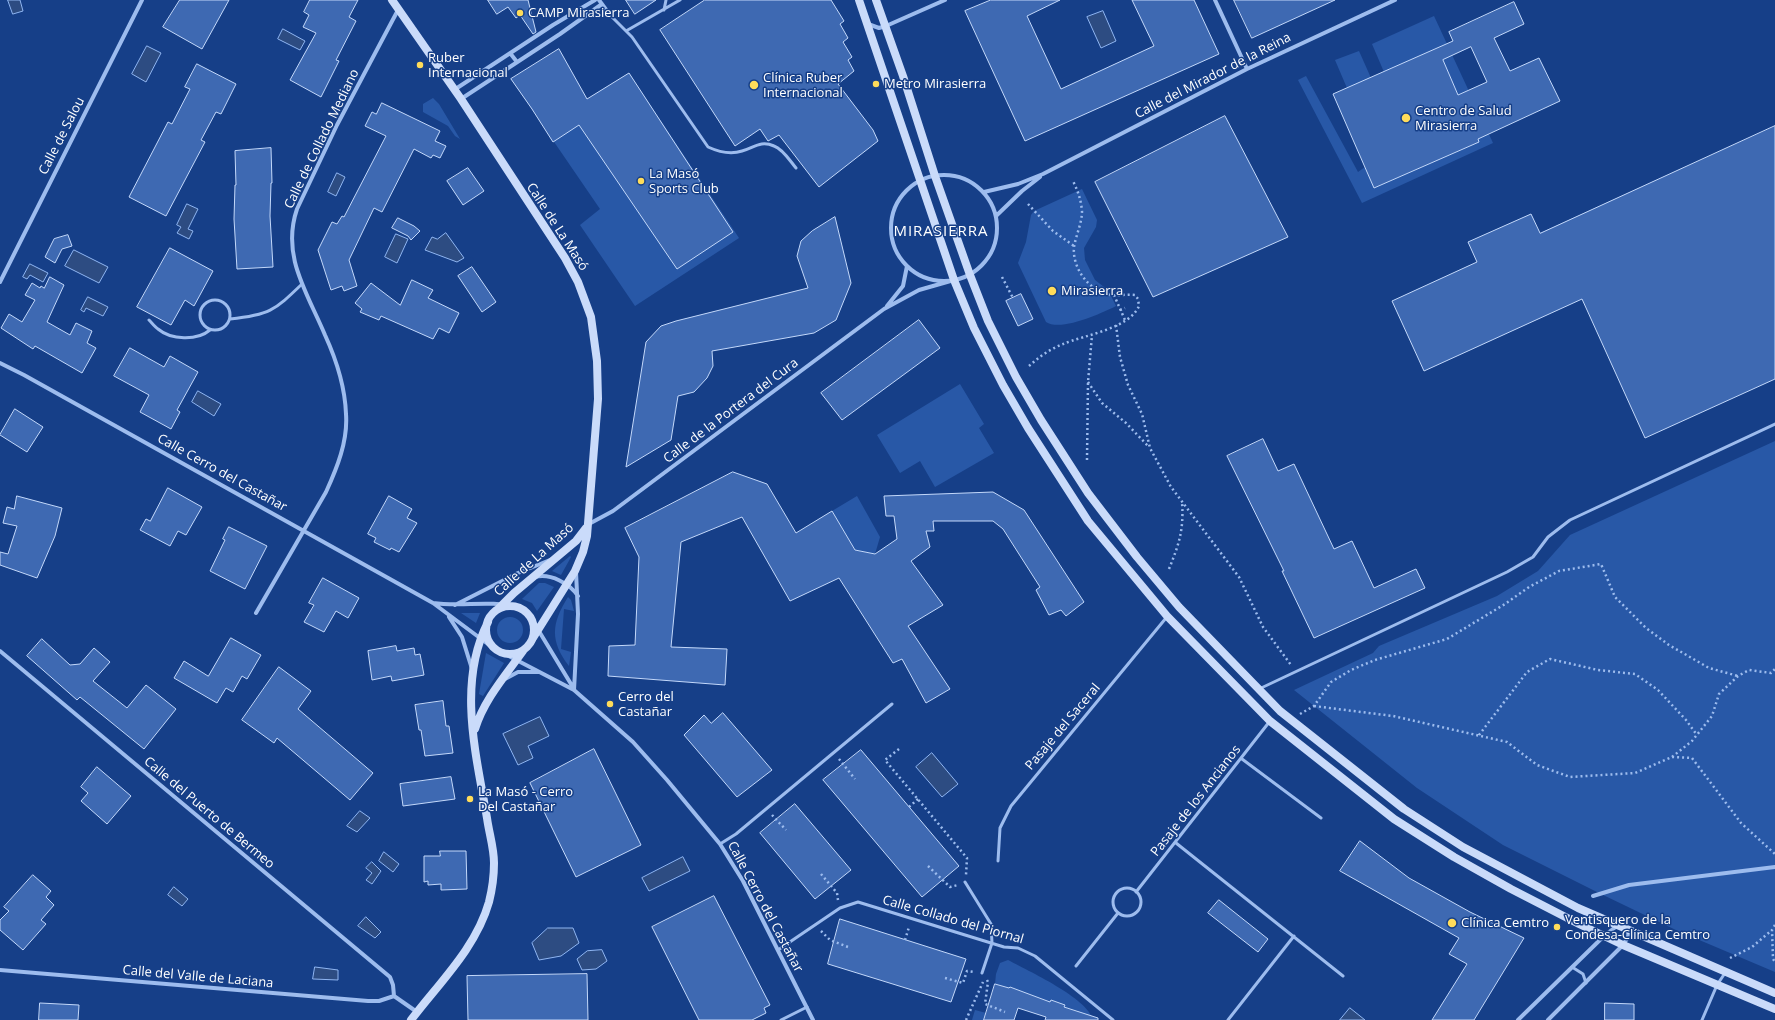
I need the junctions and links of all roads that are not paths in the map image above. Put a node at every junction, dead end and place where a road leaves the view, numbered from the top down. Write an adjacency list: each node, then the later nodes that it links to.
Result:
1 (142, 0): 32 (street, Calle de Salou)
2 (392, 0): 12 (main road, Calle de La Masó)
3 (595, 0): 18 (street)
4 (666, 0): 13 (lane)
5 (680, 0): 13 (lane)
6 (860, 0): 15 (main road)
7 (876, 0): 16 (main road)
8 (944, 0): 16 (street)
9 (1216, 0): 20 (street)
10 (1395, 0): 20 (street, Calle del Mirador de la Reina)
11 (601, 2): 14 (street); 19 (street)
12 (398, 10): 21 (main road, Calle de La Masó); 33 (street, Calle de Collado Mediano)
13 (664, 10): 17 (lane)
14 (610, 15): 17 (lane)
15 (868, 24): 16 (street); 26 (main road)
16 (886, 26): 25 (main road)
17 (626, 31): 23 (lane)
18 (510, 53): 19 (street); 21 (street)
19 (517, 62): 22 (street)
20 (1247, 69): 24 (street, Calle del Mirador de la Reina)
21 (454, 90): 22 (main road, Calle de La Masó)
22 (460, 99): 40 (main road, Calle de La Masó)
23 (796, 168)
24 (1043, 174): 27 (street, Calle del Mirador de la Reina); 28 (street, Calle del Mirador de la Reina)
25 (935, 176): 26 (street); 27 (street); 30 (main road)
26 (921, 180): 29 (street); 31 (main road)
27 (984, 192): 28 (street)
28 (996, 216): 30 (street)
29 (907, 266): 31 (street); 34 (street, Calle de la Portera del Cura)
30 (970, 275): 31 (street, Calle de la Portera del Cura); 67 (main road)
31 (954, 280): 34 (street, Calle de la Portera del Cura); 54 (main road)
32 (0, 282)
33 (302, 284): 35 (lane); 41 (street, Calle de Collado Mediano)
34 (884, 309): 40 (street, Calle de la Portera del Cura)
35 (230, 319): 37 (lane); 37 (lane)
36 (149, 320): 37 (lane)
37 (210, 330)
38 (0, 363): 41 (street, Calle Cerro del Castañar)
39 (1775, 424): 67 (lane)
40 (587, 526): 42 (main road, Calle de La Masó); 43 (main road, Calle de La Masó)
41 (304, 530): 47 (street, Calle Cerro del Castañar); 52 (street, Calle de Collado Mediano)
42 (556, 558): 44 (main road, Calle de La Masó); 49 (street)
43 (576, 571): 45 (main road, Calle de La Masó); 46 (street)
44 (533, 578): 45 (street); 48 (main road, Calle de La Masó)
45 (567, 585): 46 (street); 57 (main road, Calle de La Masó)
46 (578, 596): 68 (street)
47 (433, 603): 49 (street, Calle Cerro del Castañar); 53 (street, Calle Cerro del Castañar)
48 (503, 604): 49 (street, Calle Cerro del Castañar); 50 (street, Calle Cerro del Castañar); 51 (main road, Calle de La Masó)
49 (455, 605)
50 (517, 607): 51 (main road); 55 (main road)
51 (495, 611): 56 (main road)
52 (256, 613)
53 (447, 613): 59 (street, Calle Cerro del Castañar); 64 (street)
54 (1167, 616): 70 (main road); 76 (lane, Pasaje del Saceral)
55 (531, 618): 57 (street, Calle Cerro del Castañar); 58 (main road)
56 (488, 622): 59 (main road); 62 (main road)
57 (540, 630): 58 (main road, Calle de La Masó); 68 (street, Calle Cerro del Castañar)
58 (533, 638): 60 (main road)
59 (479, 639): 62 (street, Calle Cerro del Castañar); 64 (main road)
60 (525, 650): 62 (main road); 63 (main road)
61 (0, 651): 98 (street, Calle del Puerto de Bermeo)
62 (500, 651): 63 (street, Calle Cerro del Castañar)
63 (517, 660): 65 (street, Calle Cerro del Castañar); 66 (main road)
64 (472, 671): 71 (main road)
65 (543, 672): 66 (street); 68 (street, Calle Cerro del Castañar)
66 (501, 681): 71 (main road)
67 (1259, 689): 82 (main road)
68 (574, 690): 75 (street, Calle Cerro del Castañar)
69 (892, 704): 75 (lane)
70 (1270, 721): 72 (lane, Pasaje de los Ancianos); 85 (main road)
71 (474, 732): 101 (main road)
72 (1242, 759): 73 (lane); 74 (lane, Pasaje de los Ancianos)
73 (1320, 818)
74 (1176, 843): 79 (lane, Pasaje de los Ancianos); 84 (lane)
75 (720, 844): 88 (street, Calle Cerro del Castañar)
76 (998, 861)
77 (1775, 867): 80 (street)
78 (965, 882): 86 (lane)
79 (1136, 892): 81 (lane); 81 (lane)
80 (1593, 896)
81 (1118, 913): 89 (lane)
82 (1618, 925): 83 (main road); 85 (street)
83 (1629, 930): 87 (street); 92 (main road)
84 (1294, 936): 94 (lane); 106 (lane)
85 (1604, 936): 87 (main road); 90 (street)
86 (992, 943): 88 (lane, Calle Collado del Piornal); 93 (lane); 102 (lane, Calle Collado del Piornal)
87 (1623, 945): 95 (street); 96 (main road)
88 (778, 950): 99 (street, Calle Cerro del Castañar)
89 (1076, 966)
90 (1572, 967): 95 (lane); 107 (street)
91 (0, 970): 98 (street, Calle del Valle de Laciana)
92 (1726, 972): 96 (lane); 97 (main road)
93 (982, 973)
94 (1343, 976)
95 (1586, 983): 108 (street)
96 (1717, 985): 100 (main road); 109 (lane)
97 (1775, 993)
98 (394, 996): 101 (street)
99 (807, 1007): 104 (lane); 105 (street, Calle Cerro del Castañar)
100 (1775, 1009)
101 (417, 1012): 103 (main road)
102 (1111, 1019)
103 (411, 1020)
104 (781, 1020)
105 (813, 1020)
106 (1228, 1020)
107 (1518, 1020)
108 (1548, 1020)
109 (1702, 1020)

